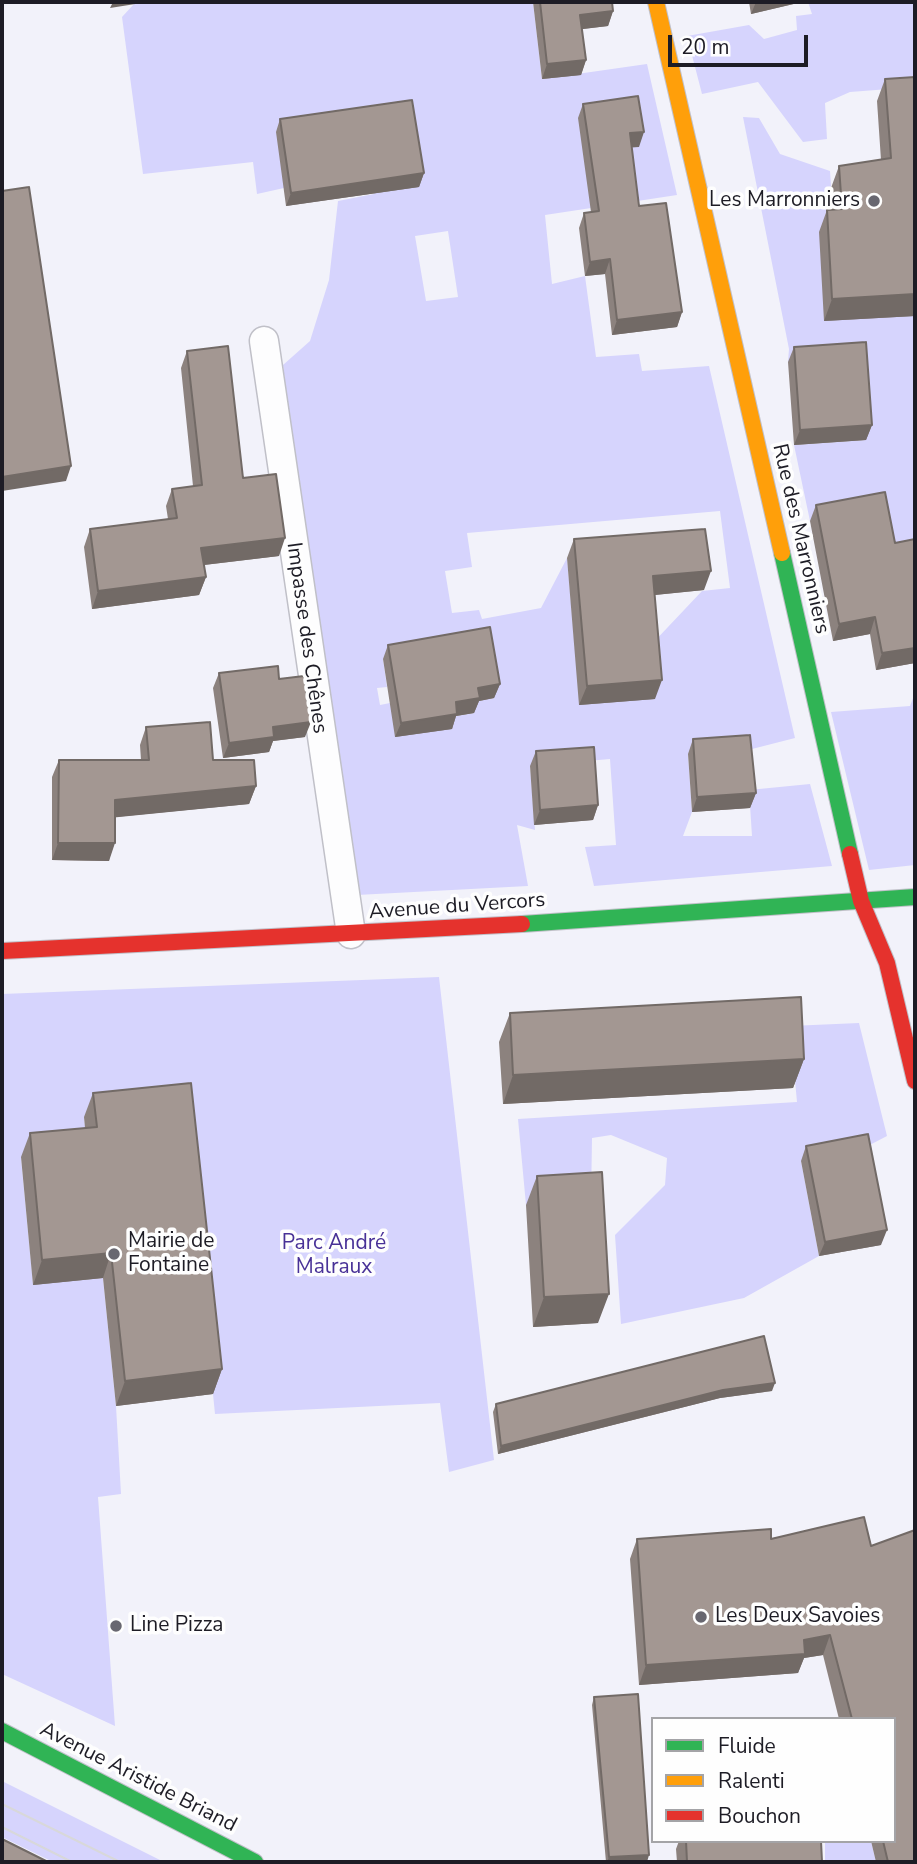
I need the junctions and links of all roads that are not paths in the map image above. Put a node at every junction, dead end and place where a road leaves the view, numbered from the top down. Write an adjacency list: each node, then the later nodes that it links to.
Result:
1 (656, 2): 4 (street, Rue des Marronniers)
2 (264, 341): 5 (lane, Impasse des Chênes)
3 (915, 897): 4 (street, Avenue du Vercors)
4 (861, 901): 5 (street, Avenue du Vercors); 7 (street, Rue des Marronniers)
5 (351, 934): 6 (street, Avenue du Vercors)
6 (2, 951)
7 (915, 1081)
8 (2, 1731): 9 (street, Avenue Aristide Briand)
9 (255, 1862)

